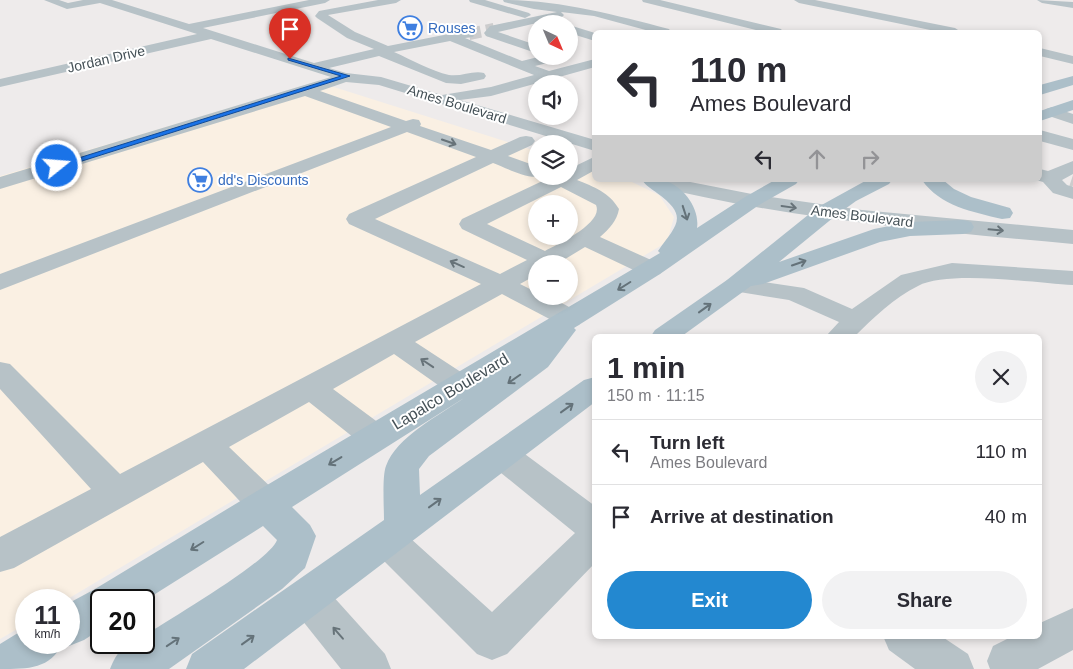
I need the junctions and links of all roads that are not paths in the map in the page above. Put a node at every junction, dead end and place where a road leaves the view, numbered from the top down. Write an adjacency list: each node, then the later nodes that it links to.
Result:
1 (50, 0): 2 (street)
2 (101, 0): 23 (street, Ames Boulevard)
3 (325, 0): 23 (street)
4 (334, 0): 23 (street)
5 (396, 0): 30 (street)
6 (474, 0): 14 (street)
7 (508, 0): 12 (street)
8 (647, 0): 21 (street)
9 (799, 0): 22 (street)
10 (1042, 0): 11 (street)
11 (1073, 5)
12 (580, 11): 13 (street); 20 (street)
13 (559, 15)
14 (528, 16)
15 (578, 18): 19 (street)
16 (528, 21): 17 (street)
17 (511, 25): 18 (street); 29 (street)
18 (528, 30)
19 (632, 30)
20 (657, 30)
21 (769, 30)
22 (945, 30)
23 (201, 31): 39 (street, Ames Boulevard); 43 (street, Jordan Drive)
24 (578, 32): 26 (street)
25 (469, 34): 27 (street)
26 (592, 36)
27 (450, 37): 28 (street); 38 (street)
28 (417, 44): 30 (street); 32 (street)
29 (528, 47)
30 (384, 51): 37 (street); 39 (street)
31 (1042, 52): 33 (street)
32 (444, 55)
33 (1073, 60)
34 (528, 64): 38 (street)
35 (592, 64): 42 (street)
36 (7, 65): 43 (street)
37 (470, 66)
38 (521, 66): 40 (street); 41 (street)
39 (316, 67): 44 (street, Ames Boulevard)
40 (496, 72)
41 (545, 75)
42 (552, 75)
43 (29, 76): 47 (street, Jordan Drive)
44 (347, 76): 49 (street); 55 (street, Ames Boulevard)
45 (1073, 80): 48 (main road)
46 (528, 81): 50 (street)
47 (0, 83)
48 (1042, 90)
49 (305, 91): 57 (street); 76 (street)
50 (491, 91): 53 (street); 55 (street)
51 (1042, 93): 54 (main road)
52 (1073, 105): 54 (main road)
53 (478, 110): 55 (street, Ames Boulevard); 62 (street, Ames Boulevard)
54 (1044, 110): 56 (street)
55 (435, 111): 57 (street); 59 (street, Ames Boulevard)
56 (1073, 119)
57 (405, 127): 66 (street, one-way to 66); 92 (street)
58 (1042, 136): 61 (street)
59 (528, 141)
60 (528, 143): 66 (street)
61 (1073, 145)
62 (592, 151)
63 (592, 152): 64 (street)
64 (578, 154)
65 (592, 154): 67 (street)
66 (492, 156): 68 (street); 93 (street, one-way to 66)
67 (578, 164)
68 (528, 169)
69 (1045, 176): 70 (street)
70 (1072, 176)
71 (655, 182): 90 (main road, one-way to 90)
72 (676, 182): 79 (street, Ames Boulevard)
73 (738, 182): 79 (street, Ames Boulevard)
74 (878, 182): 80 (main road)
75 (934, 182): 82 (main road)
76 (0, 183)
77 (546, 185): 88 (street)
78 (577, 185): 86 (street)
79 (772, 190): 80 (street, Ames Boulevard); 81 (street, Ames Boulevard, one-way to 81); 90 (main road, Lapalco Boulevard)
80 (848, 197): 81 (main road); 82 (street, Ames Boulevard)
81 (826, 212): 84 (street, Ames Boulevard); 94 (main road)
82 (1002, 213): 83 (street, Ames Boulevard)
83 (1073, 218)
84 (963, 227): 85 (street, Ames Boulevard, one-way to 85); 94 (main road, one-way to 84)
85 (1073, 237)
86 (584, 238): 87 (street); 90 (street)
87 (554, 255)
88 (528, 256)
89 (528, 269): 93 (street)
90 (651, 269): 95 (main road, Lapalco Boulevard, one-way to 95)
91 (1073, 278): 96 (street)
92 (0, 283)
93 (501, 284): 95 (street); 98 (street)
94 (736, 285): 96 (street); 97 (main road, one-way to 94)
95 (570, 318): 100 (main road, Lapalco Boulevard); 109 (main road, one-way to 109)
96 (848, 328)
97 (668, 334)
98 (394, 341): 100 (street, one-way to 98); 101 (street)
99 (0, 371): 106 (street)
100 (459, 385): 103 (main road, Lapalco Boulevard)
101 (310, 387): 103 (street); 104 (street)
102 (592, 389): 105 (main road, one-way to 102)
103 (375, 437): 107 (main road, Lapalco Boulevard, one-way to 107)
104 (206, 444): 106 (street); 107 (street)
105 (502, 455): 108 (street); 109 (main road, one-way to 105)
106 (116, 493): 111 (street)
107 (265, 504): 112 (main road, Lapalco Boulevard, one-way to 112); 118 (main road, one-way to 107)
108 (592, 525)
109 (394, 533): 110 (street); 113 (main road)
110 (592, 541)
111 (0, 556)
112 (129, 589)
113 (308, 597): 119 (main road, one-way to 113); 120 (street, one-way to 113)
114 (1073, 628): 122 (street)
115 (908, 639): 121 (street)
116 (23, 654): 117 (main road)
117 (0, 669)
118 (132, 669)
119 (208, 669)
120 (369, 669)
121 (952, 669)
122 (1013, 669)

